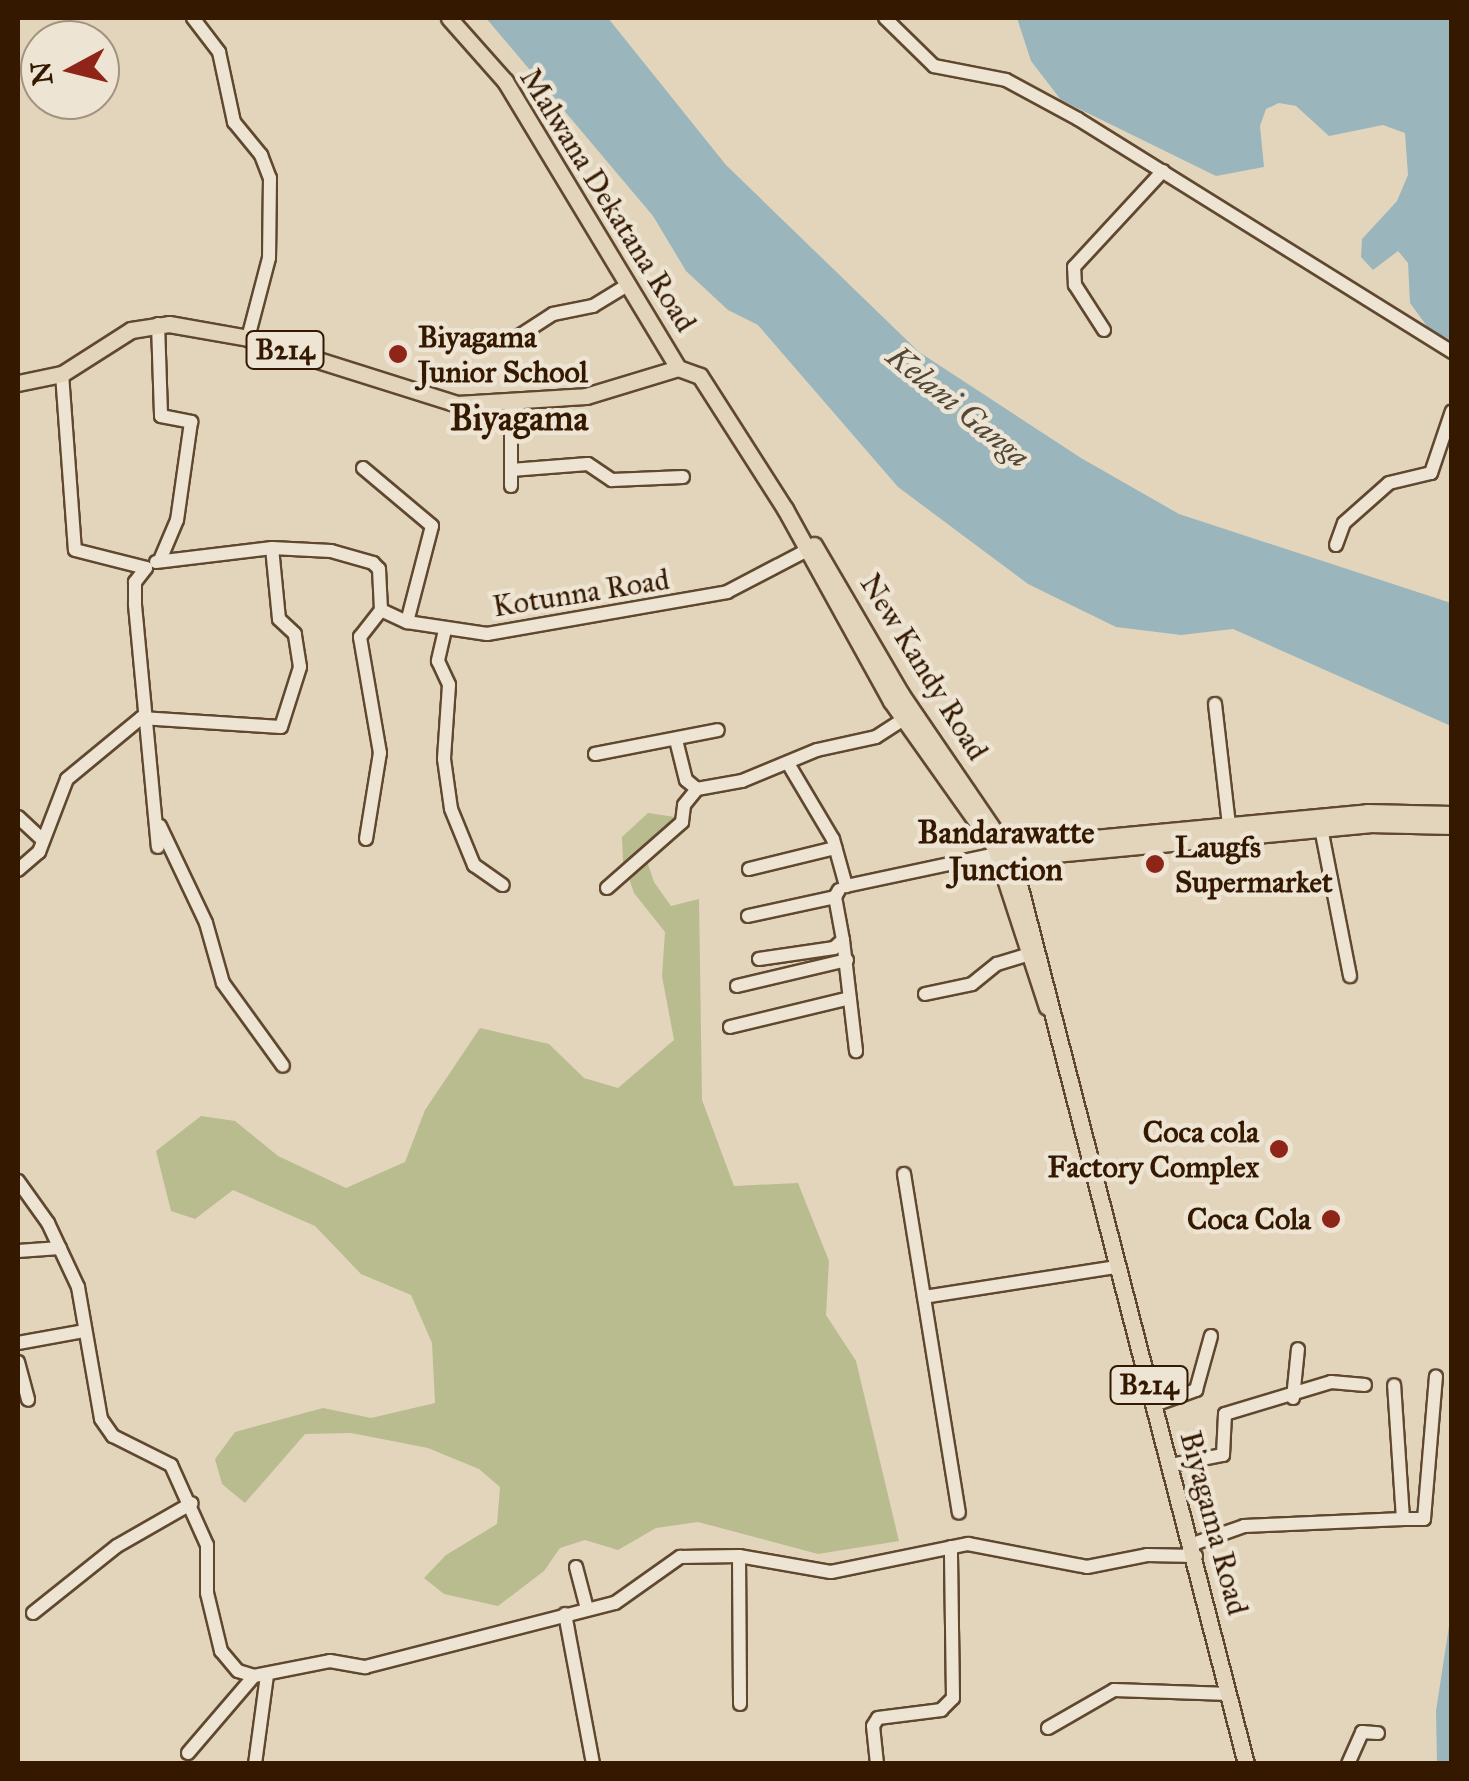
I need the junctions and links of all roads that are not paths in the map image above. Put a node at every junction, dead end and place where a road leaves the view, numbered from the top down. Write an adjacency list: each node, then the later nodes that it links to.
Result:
1 (194, 18): 9 (street)
2 (449, 18): 5 (main road, Malwana Dekatana Road)
3 (886, 18): 4 (street)
4 (1163, 171): 7 (street); 10 (street)
5 (630, 284): 8 (street); 11 (main road, Malwana Dekatana Road)
6 (158, 324): 9 (main road, B214); 12 (main road, B214); 23 (street)
7 (1104, 330)
8 (518, 336)
9 (248, 338): 14 (main road, B214)
10 (1452, 352)
11 (678, 368): 14 (main road, B214); 22 (main road, New Kandy Road / B214)
12 (62, 374): 13 (main road, B214); 24 (street)
13 (18, 384)
14 (511, 405): 17 (street)
15 (1452, 411): 20 (street)
16 (362, 468): 26 (street)
17 (511, 470): 18 (street); 19 (street)
18 (684, 477)
19 (511, 486)
20 (1336, 545)
21 (272, 548): 23 (street); 25 (street); 30 (street)
22 (810, 548): 27 (street, Kotunna Road); 29 (main road, New Kandy Road / B214)
23 (160, 560): 24 (street)
24 (146, 568): 30 (street)
25 (380, 610): 26 (street, Kotunna Road); 42 (street)
26 (407, 622): 27 (street, Kotunna Road)
27 (444, 630): 50 (street)
28 (1215, 704): 41 (street)
29 (909, 716): 34 (street); 46 (main road, New Kandy Road / B214)
30 (141, 718): 35 (street); 43 (street)
31 (718, 730): 32 (street)
32 (676, 740): 33 (street); 36 (street)
33 (596, 754)
34 (789, 766): 36 (street); 45 (street)
35 (149, 789): 44 (street); 65 (street)
36 (697, 789): 51 (street)
37 (1452, 814): 41 (main road)
38 (18, 817): 43 (street)
39 (1452, 826): 40 (main road)
40 (1320, 828): 41 (main road); 58 (street)
41 (1230, 831): 46 (main road)
42 (366, 839)
43 (43, 840): 48 (street)
44 (158, 847)
45 (834, 848): 47 (street); 49 (street)
46 (1002, 853): 49 (street); 55 (main road, Biyagama Road / B214); 62 (main road, Biyagama Road / B214)
47 (749, 869)
48 (18, 870)
49 (843, 884): 52 (street)
50 (503, 885)
51 (606, 888)
52 (835, 896): 53 (street); 54 (street)
53 (748, 916)
54 (843, 940): 56 (street); 57 (street)
55 (1026, 955): 60 (street); 62 (main road, Biyagama Road / B214)
56 (759, 959)
57 (847, 960): 59 (street); 61 (street)
58 (1350, 976)
59 (736, 986)
60 (925, 994)
61 (850, 998): 63 (street); 64 (street)
62 (1047, 1007): 70 (main road, Biyagama Road / B214)
63 (730, 1026)
64 (856, 1051)
65 (283, 1066)
66 (904, 1174): 71 (street)
67 (18, 1181): 68 (street)
68 (60, 1248): 69 (street); 72 (street)
69 (18, 1251)
70 (1116, 1267): 71 (street); 82 (main road, Biyagama Road / B214)
71 (924, 1297): 85 (street)
72 (85, 1330): 74 (street); 84 (street)
73 (1211, 1336): 82 (street)
74 (18, 1343)
75 (1298, 1349): 80 (street)
76 (18, 1362): 81 (street)
77 (1436, 1376): 86 (street)
78 (1365, 1385): 80 (street)
79 (1394, 1385): 86 (street)
80 (1293, 1398): 83 (street)
81 (28, 1400)
82 (1154, 1405): 83 (main road, Biyagama Road / B214)
83 (1171, 1465): 88 (main road, Biyagama Road / B214)
84 (192, 1503): 92 (street); 94 (street)
85 (959, 1513)
86 (1400, 1519): 88 (street)
87 (951, 1547): 88 (street); 89 (street); 102 (street)
88 (1194, 1550): 95 (main road, Biyagama Road / B214)
89 (739, 1556): 91 (street); 96 (street)
90 (576, 1566): 91 (street)
91 (587, 1610): 93 (street)
92 (33, 1613)
93 (565, 1614): 94 (street); 101 (street)
94 (260, 1676): 99 (street); 100 (street)
95 (1230, 1694): 97 (street); 103 (main road, Biyagama Road / B214)
96 (740, 1704)
97 (1048, 1728)
98 (1378, 1733): 104 (street)
99 (188, 1752)
100 (255, 1764)
101 (593, 1764)
102 (878, 1764)
103 (1246, 1764)
104 (1348, 1764)

